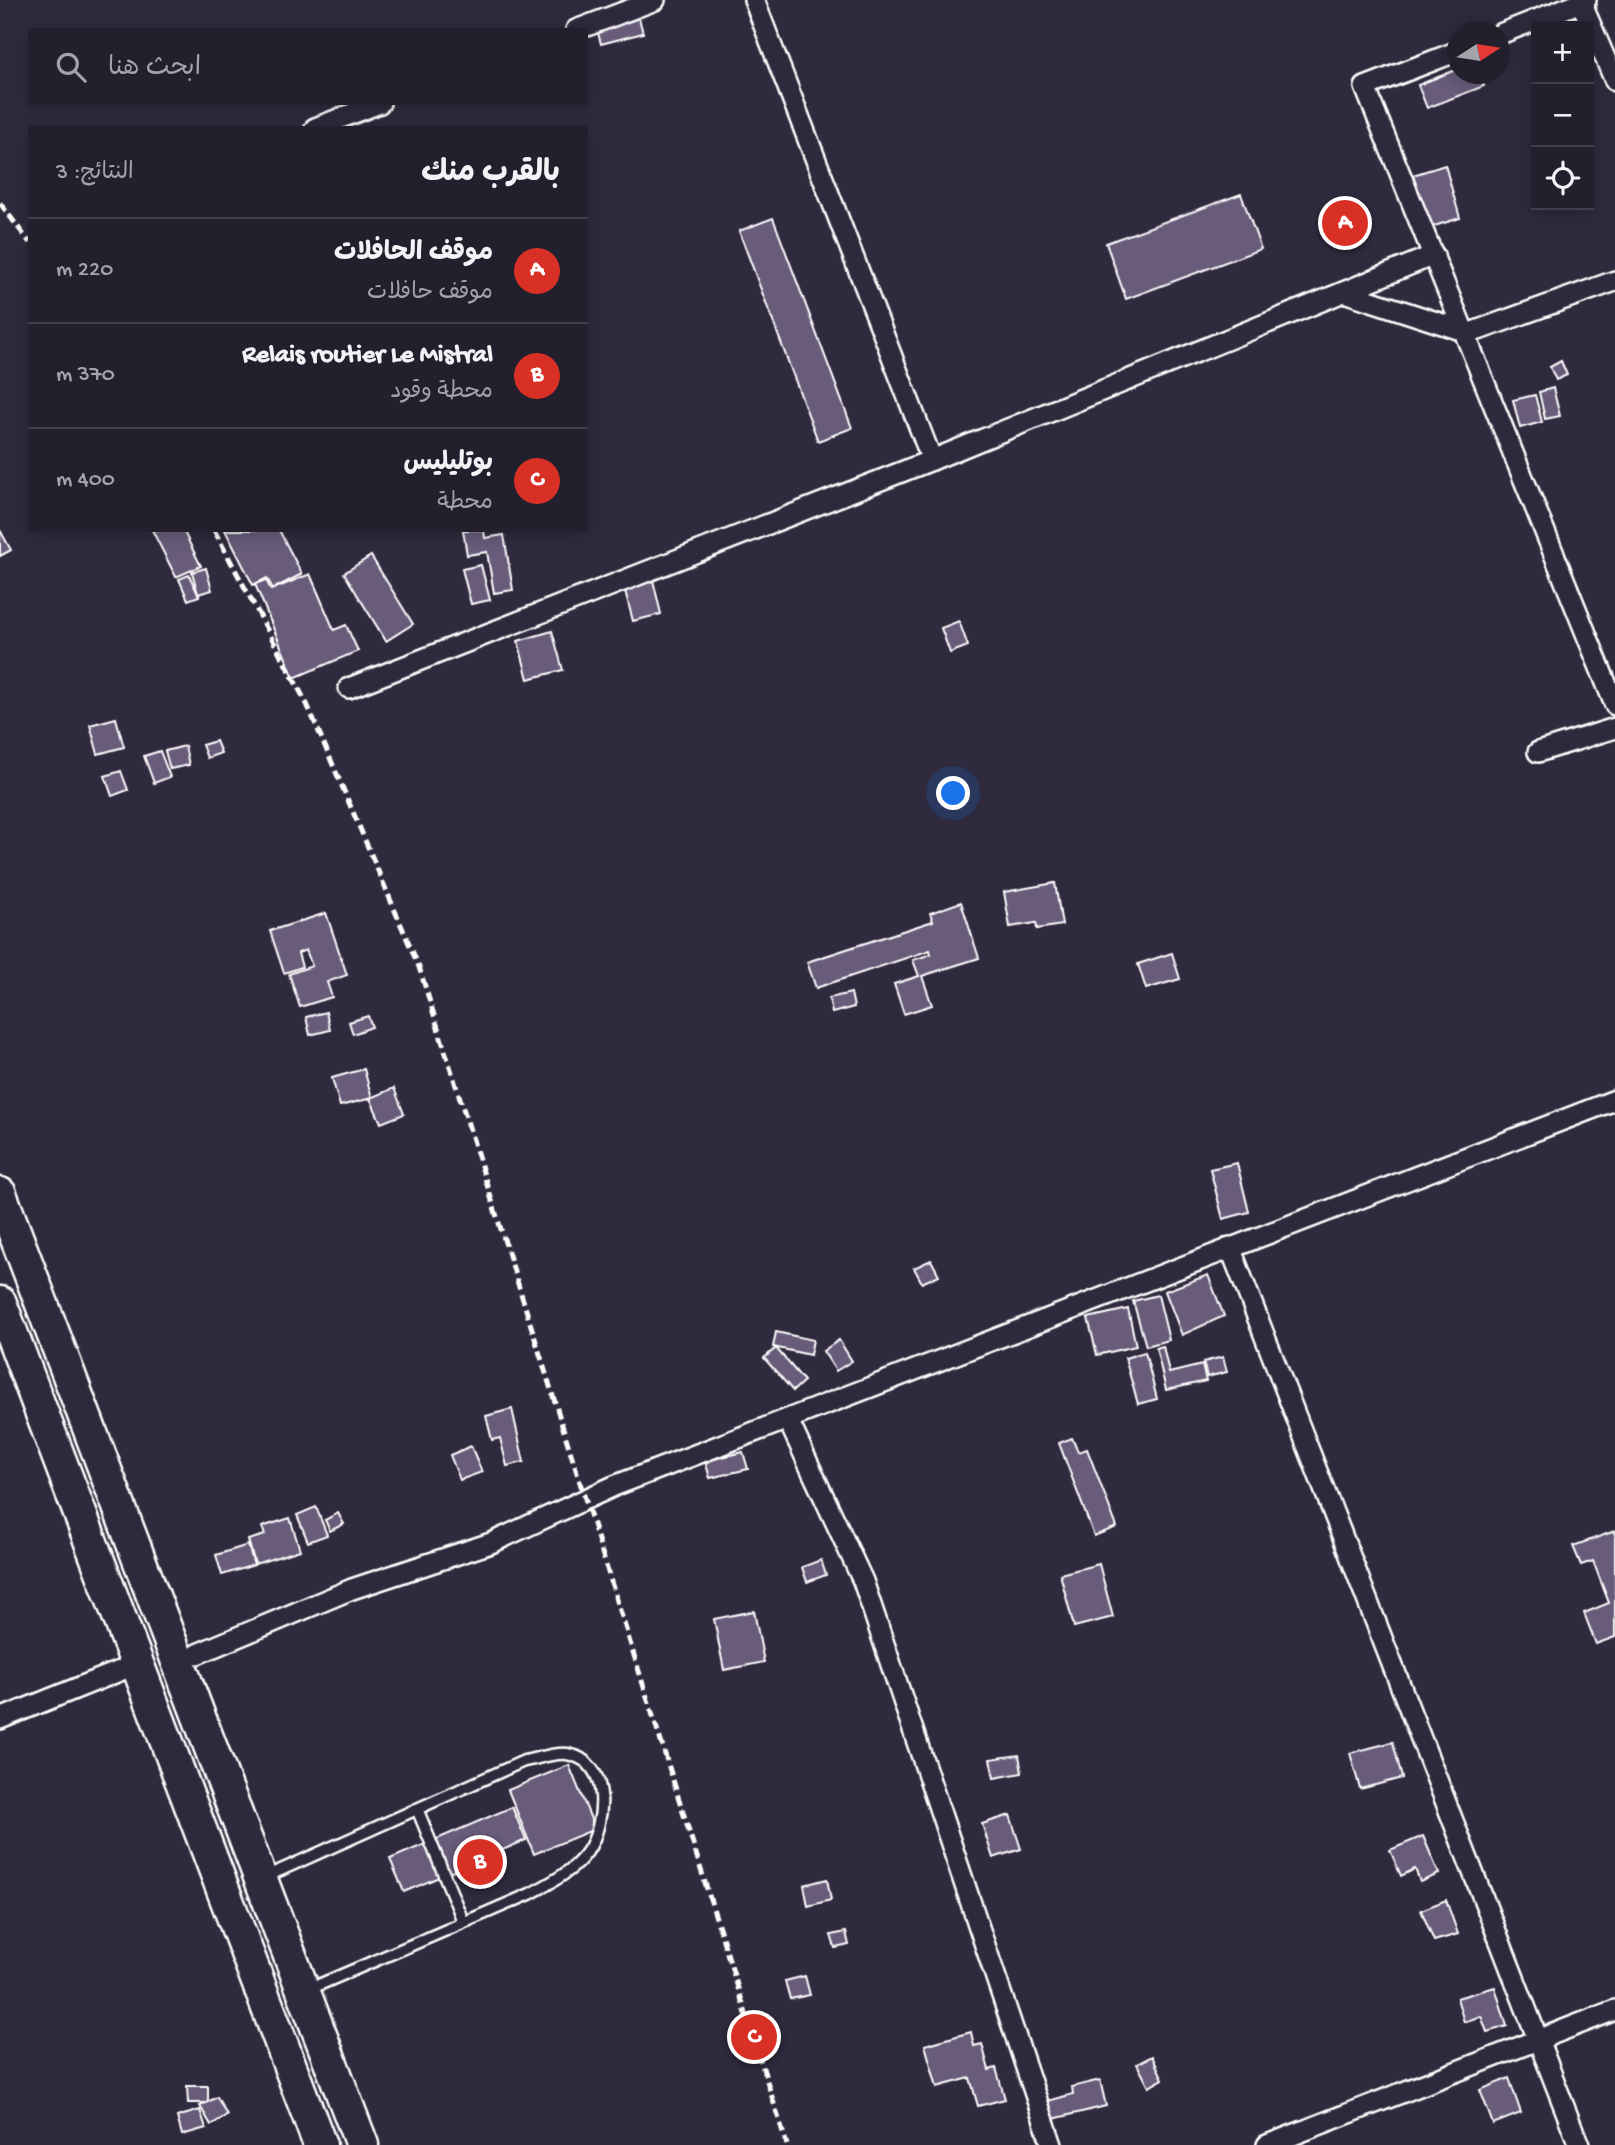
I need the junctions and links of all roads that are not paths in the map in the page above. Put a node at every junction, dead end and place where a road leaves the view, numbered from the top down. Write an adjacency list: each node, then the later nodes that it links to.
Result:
1 (655, 0): 4 (street)
2 (754, 0): 14 (street)
3 (1583, 1): 5 (street); 7 (street)
4 (581, 28)
5 (1510, 30)
6 (1447, 55): 10 (street)
7 (1615, 82)
8 (375, 105): 9 (street)
9 (320, 126)
10 (1434, 255): 12 (street); 13 (street)
11 (1615, 281): 13 (street)
12 (1344, 292): 13 (street); 14 (street)
13 (1464, 331): 16 (street)
14 (932, 460): 15 (street)
15 (349, 688)
16 (1615, 705)
17 (1615, 728): 18 (street)
18 (1538, 752)
19 (1615, 1100): 21 (street)
20 (0, 1194): 28 (highway)
21 (1230, 1247): 23 (street); 32 (street)
22 (0, 1303): 25 (highway)
23 (788, 1420): 24 (street); 35 (street)
24 (197, 1654)
25 (137, 1664): 26 (street); 33 (highway)
26 (0, 1719)
27 (418, 1811): 28 (lane); 29 (lane); 29 (lane)
28 (262, 1879): 30 (highway)
29 (463, 1921): 30 (lane)
30 (304, 1992): 34 (highway)
31 (1615, 2010): 32 (street)
32 (1540, 2039): 36 (street); 37 (street)
33 (320, 2145)
34 (362, 2145)
35 (1052, 2145)
36 (1267, 2145)
37 (1580, 2145)

